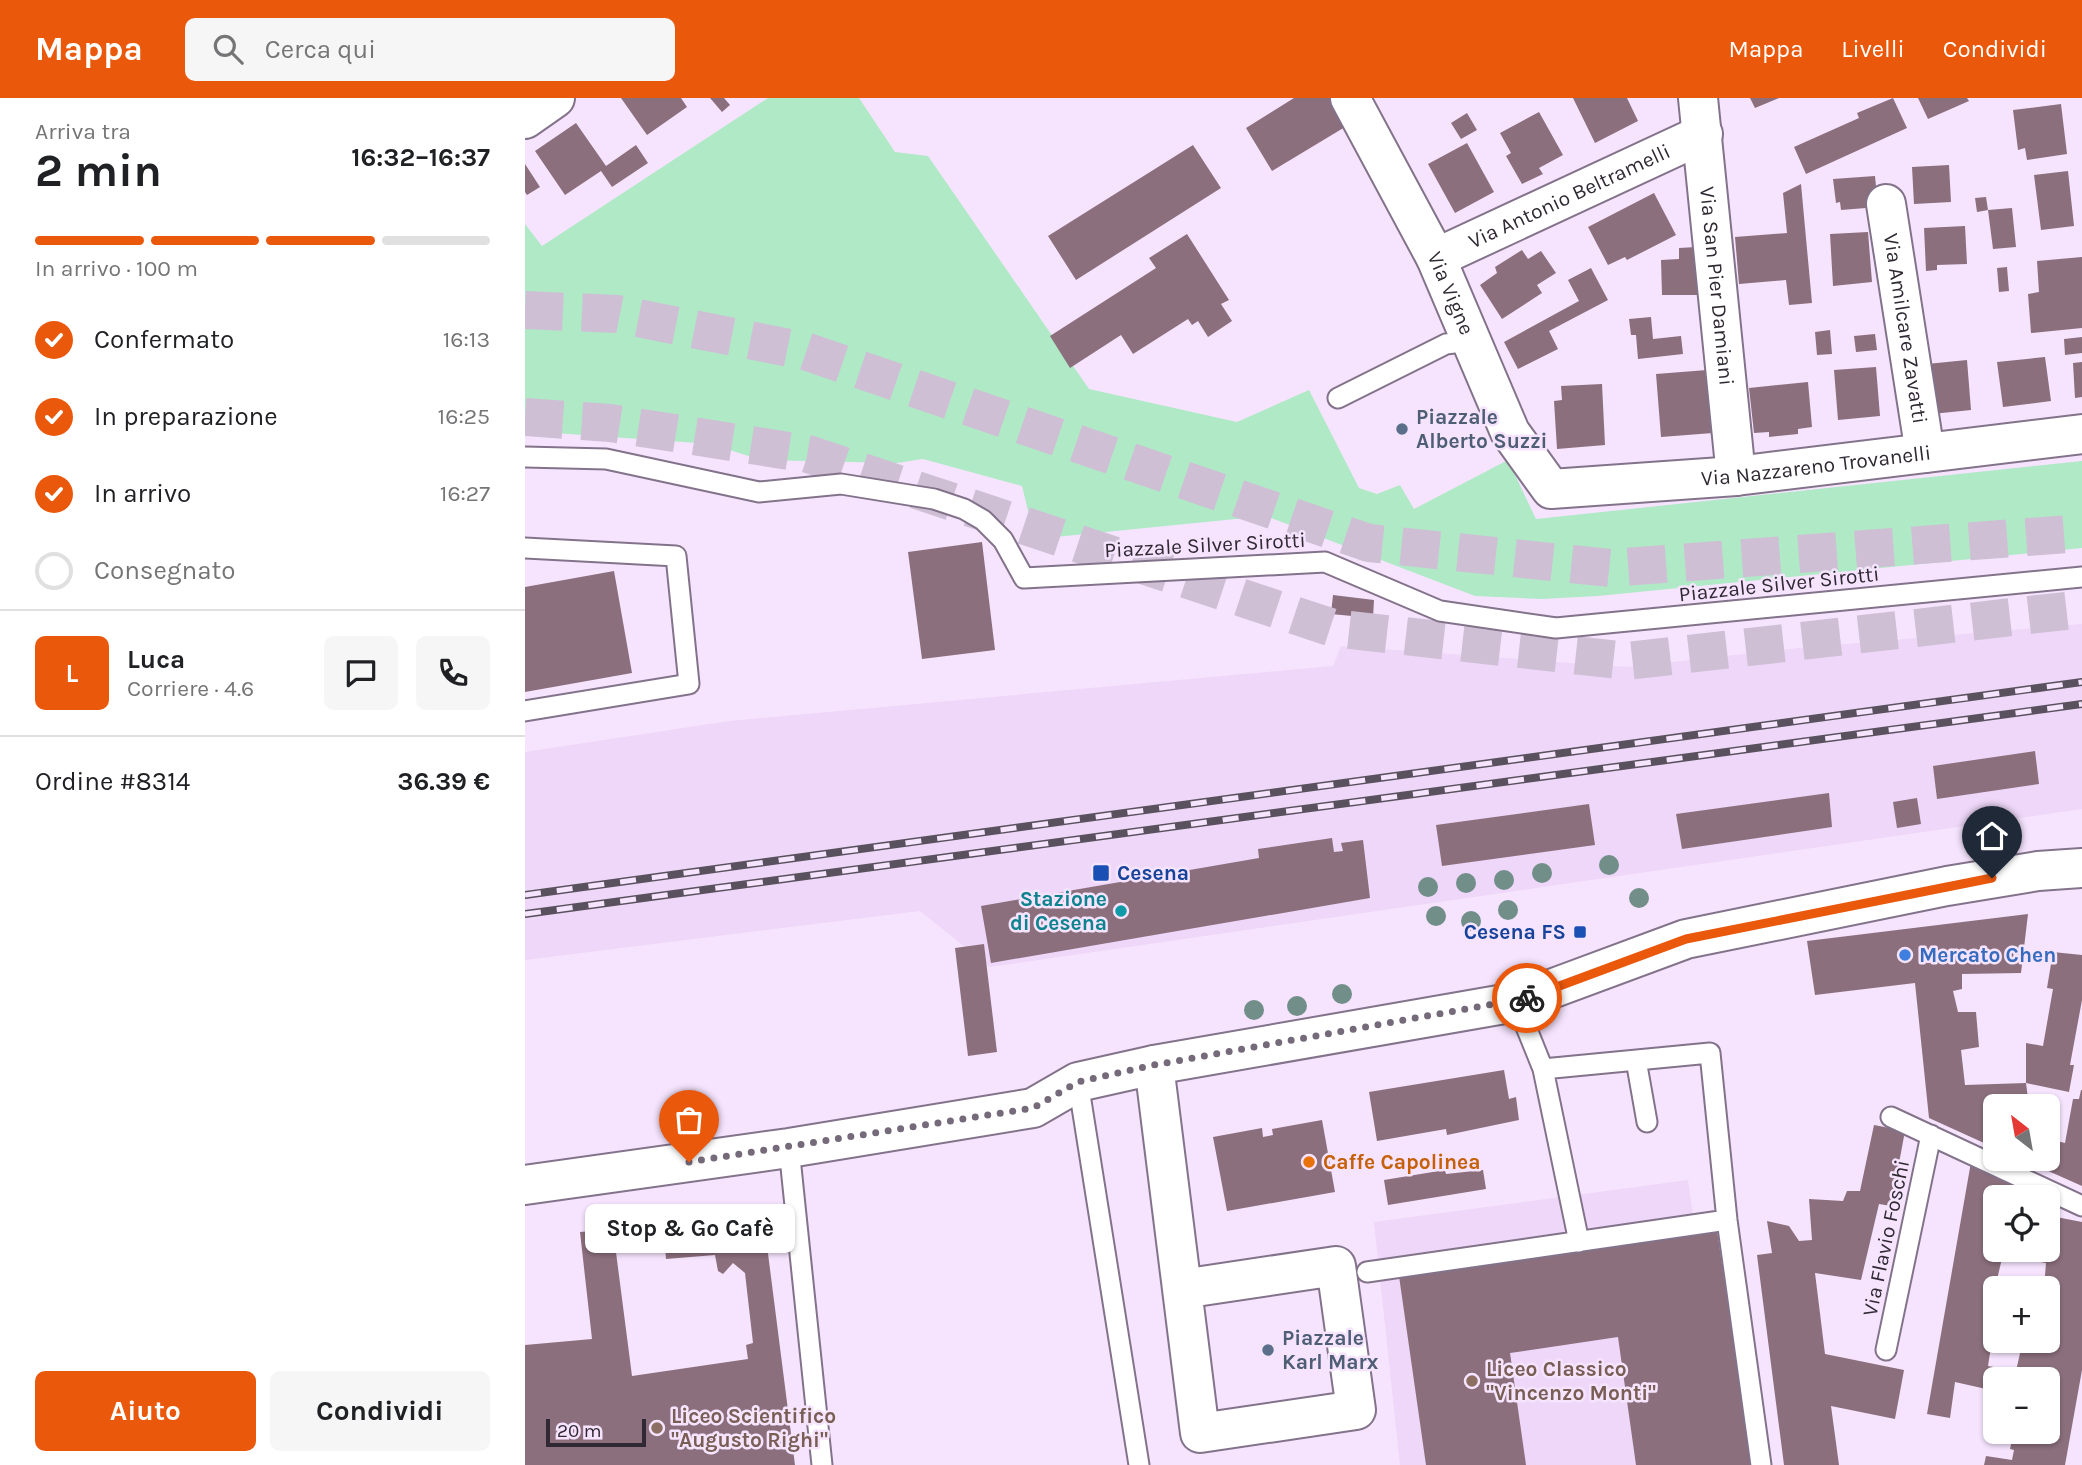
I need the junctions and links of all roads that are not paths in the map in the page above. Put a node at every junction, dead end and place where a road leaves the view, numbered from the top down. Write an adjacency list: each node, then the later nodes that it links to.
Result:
1 (555, 98): 4 (street)
2 (1350, 98): 6 (street, Via Vigne)
3 (1700, 116): 6 (street, Via Antonio Beltramelli); 12 (street, Via San Pier Damiani)
4 (525, 119)
5 (1886, 204): 10 (street, Via Amilcare Zavatti)
6 (1436, 257): 7 (street, Via Vigne)
7 (1470, 341): 8 (lane); 13 (street, Via Vigne)
8 (1338, 398)
9 (2082, 434): 10 (street, Via Nazzareno Trovanelli)
10 (1925, 453): 12 (street, Via Nazzareno Trovanelli)
11 (525, 457): 15 (lane, Piazzale Silver Sirotti)
12 (1736, 476): 13 (street, Via Nazzareno Trovanelli)
13 (1551, 489)
14 (525, 548): 16 (lane)
15 (2082, 577)
16 (525, 711)
17 (2082, 845): 19 (street)
18 (2082, 867): 19 (street)
19 (2038, 871): 20 (street)
20 (1516, 1002): 22 (street); 23 (lane)
21 (1636, 1060): 23 (lane); 26 (lane); 31 (lane)
22 (1154, 1065): 24 (street); 34 (street)
23 (1543, 1069): 32 (lane)
24 (1078, 1082): 28 (street); 37 (lane)
25 (1891, 1117): 27 (lane)
26 (1647, 1122)
27 (1931, 1135): 30 (lane); 35 (lane, Via Flavio Foschi)
28 (789, 1148): 29 (street); 36 (lane)
29 (525, 1185)
30 (2082, 1206)
31 (1727, 1220): 32 (lane); 38 (lane)
32 (1579, 1242): 33 (lane)
33 (1367, 1272)
34 (1182, 1289): 34 (street)
35 (1886, 1350)
36 (822, 1465)
37 (1139, 1465)
38 (1761, 1465)

